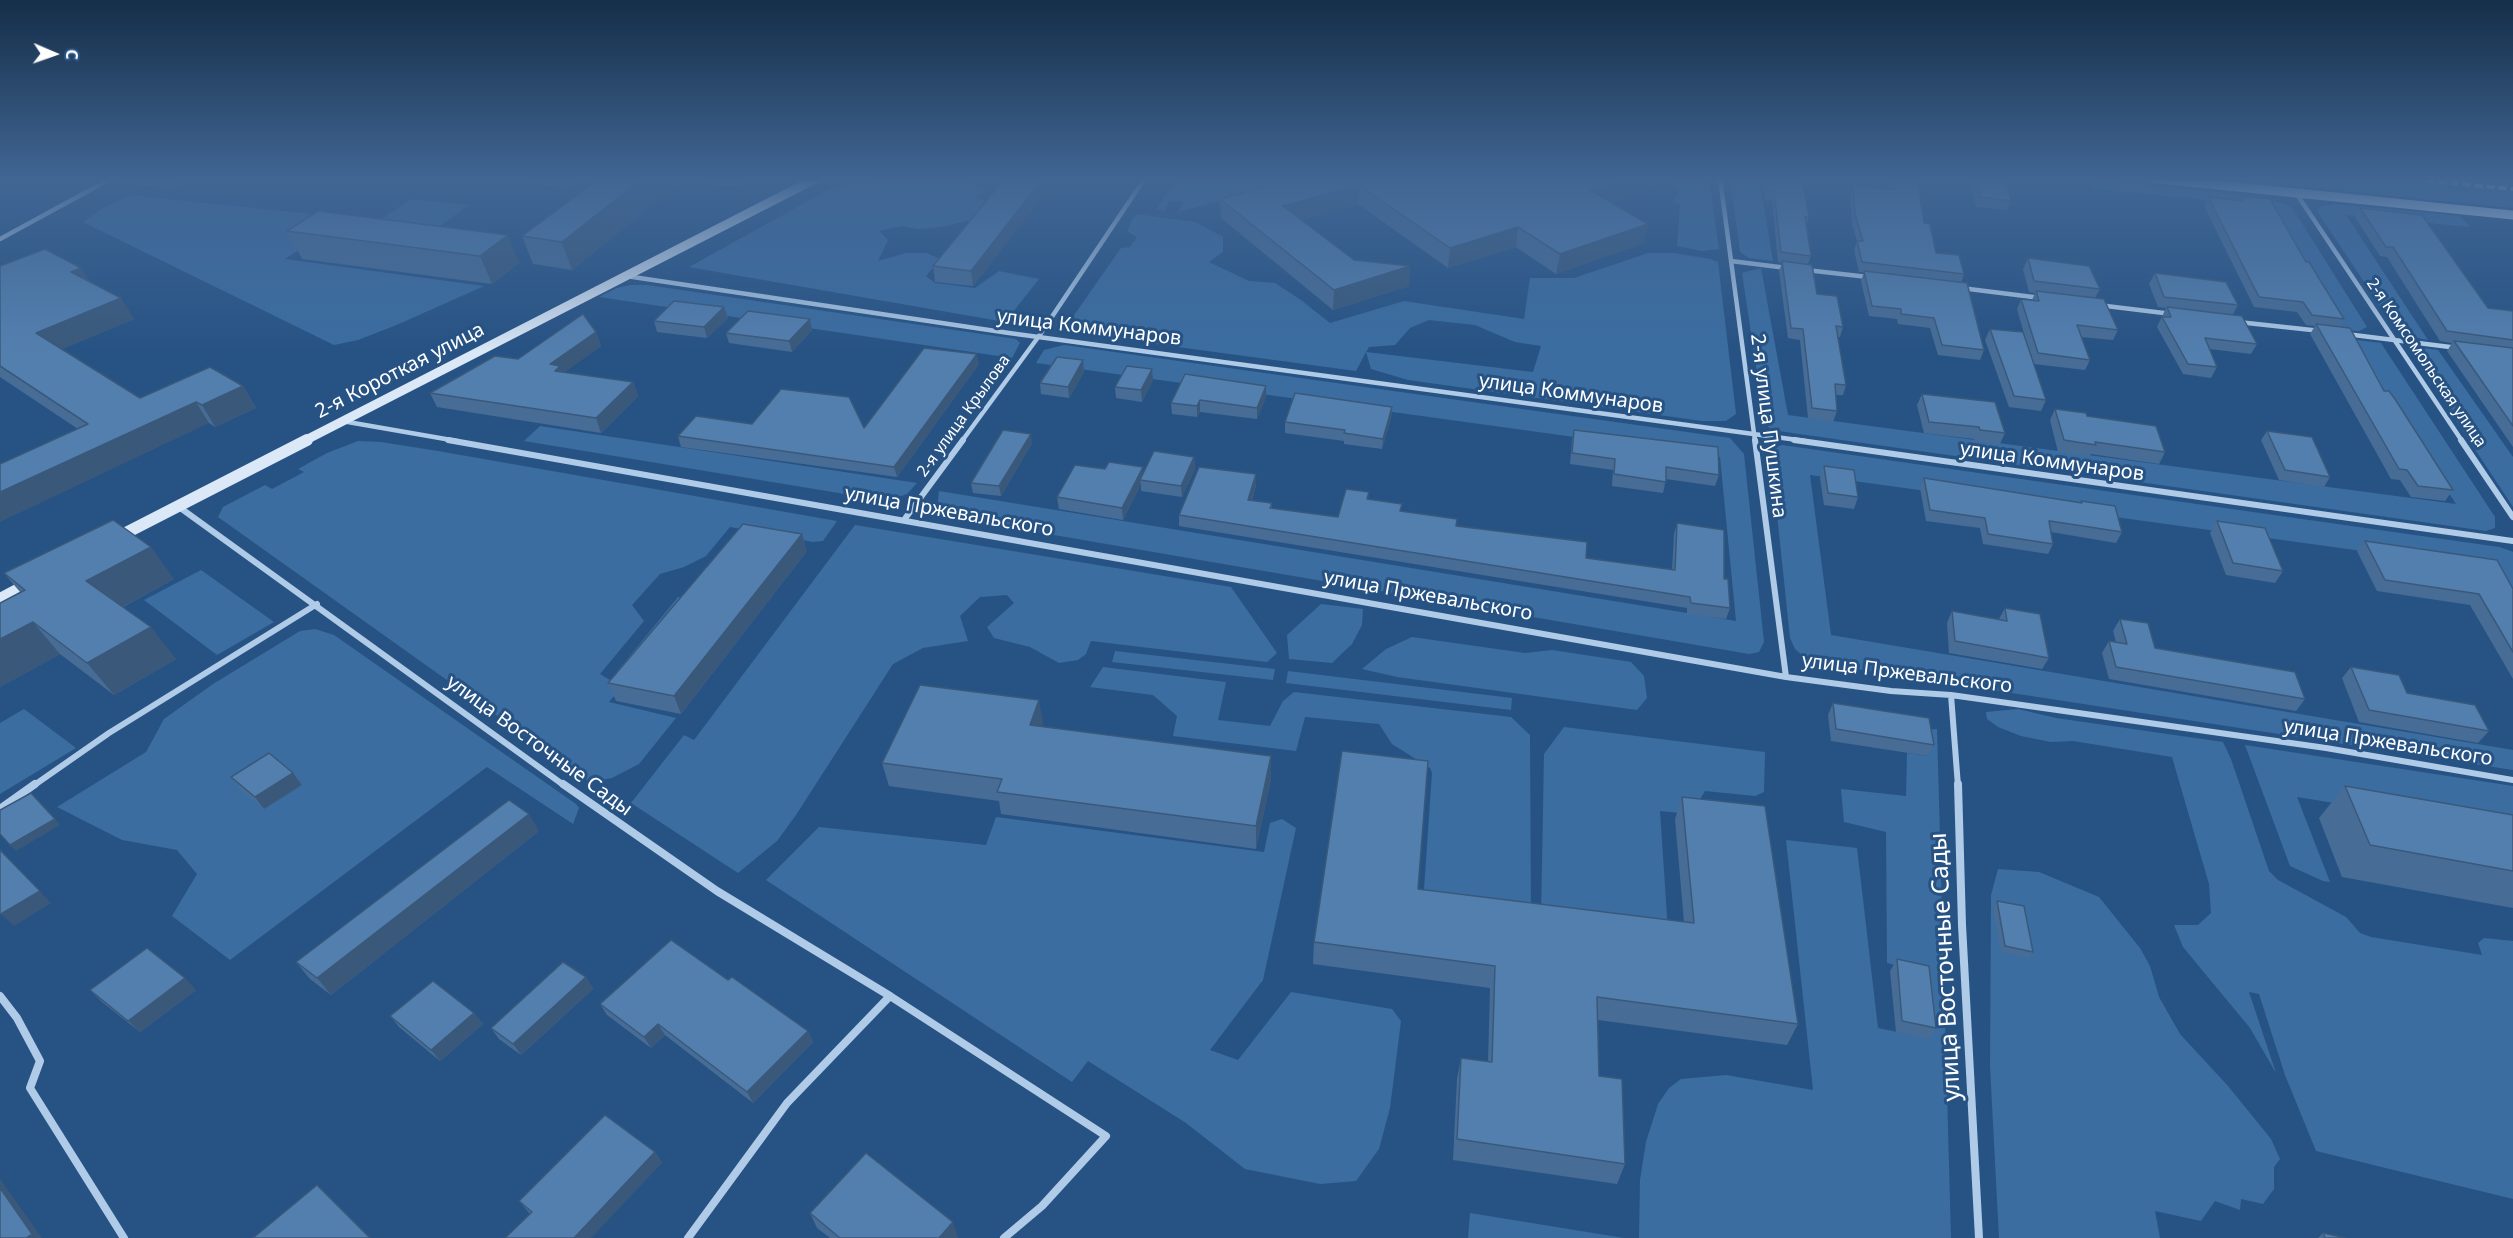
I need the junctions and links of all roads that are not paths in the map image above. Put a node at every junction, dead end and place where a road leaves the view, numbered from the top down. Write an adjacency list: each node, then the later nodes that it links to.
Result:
1 (704, 236): 6 (street, 2-я Короткая улица)
2 (1106, 236): 15 (street, 2-я улица Крылова)
3 (1728, 236): 5 (street, 2-я улица Пушкина)
4 (2325, 236): 16 (street, 2-я Комсомольская улица)
5 (1731, 261): 7 (street); 19 (street, 2-я улица Пушкина)
6 (625, 276): 15 (street, улица Коммунаров); 18 (street, 2-я Короткая улица)
7 (1871, 278)
8 (1954, 288): 9 (street)
9 (2049, 299)
10 (2097, 305): 11 (street)
11 (2180, 315)
12 (2228, 320): 13 (street)
13 (2323, 332)
14 (2335, 333): 16 (street)
15 (1039, 336): 19 (street, улица Коммунаров); 22 (street, 2-я улица Крылова)
16 (2394, 340): 17 (street); 21 (street, 2-я Комсомольская улица)
17 (2466, 349)
18 (341, 421): 20 (street, 2-я Короткая улица); 22 (street, улица Пржевальского)
19 (1752, 434): 23 (street, улица Коммунаров); 28 (street, 2-я улица Пушкина)
20 (178, 506): 24 (street, 2-я Короткая улица); 27 (street, улица Восточные Сады)
21 (2513, 517)
22 (904, 520): 28 (street, улица Пржевальского)
23 (2513, 541)
24 (105, 544)
25 (42, 577): 26 (street)
26 (0, 598)
27 (317, 604): 31 (street); 33 (street, улица Восточные Сады)
28 (1786, 676): 29 (street, улица Пржевальского)
29 (1951, 694): 30 (street, улица Пржевальского); 37 (street, улица Восточные Сады)
30 (2513, 780)
31 (0, 809)
32 (0, 996): 34 (street)
33 (890, 996): 35 (street); 36 (street, улица Восточные Сады)
34 (124, 1238)
35 (688, 1238)
36 (1004, 1238)
37 (1978, 1238)

